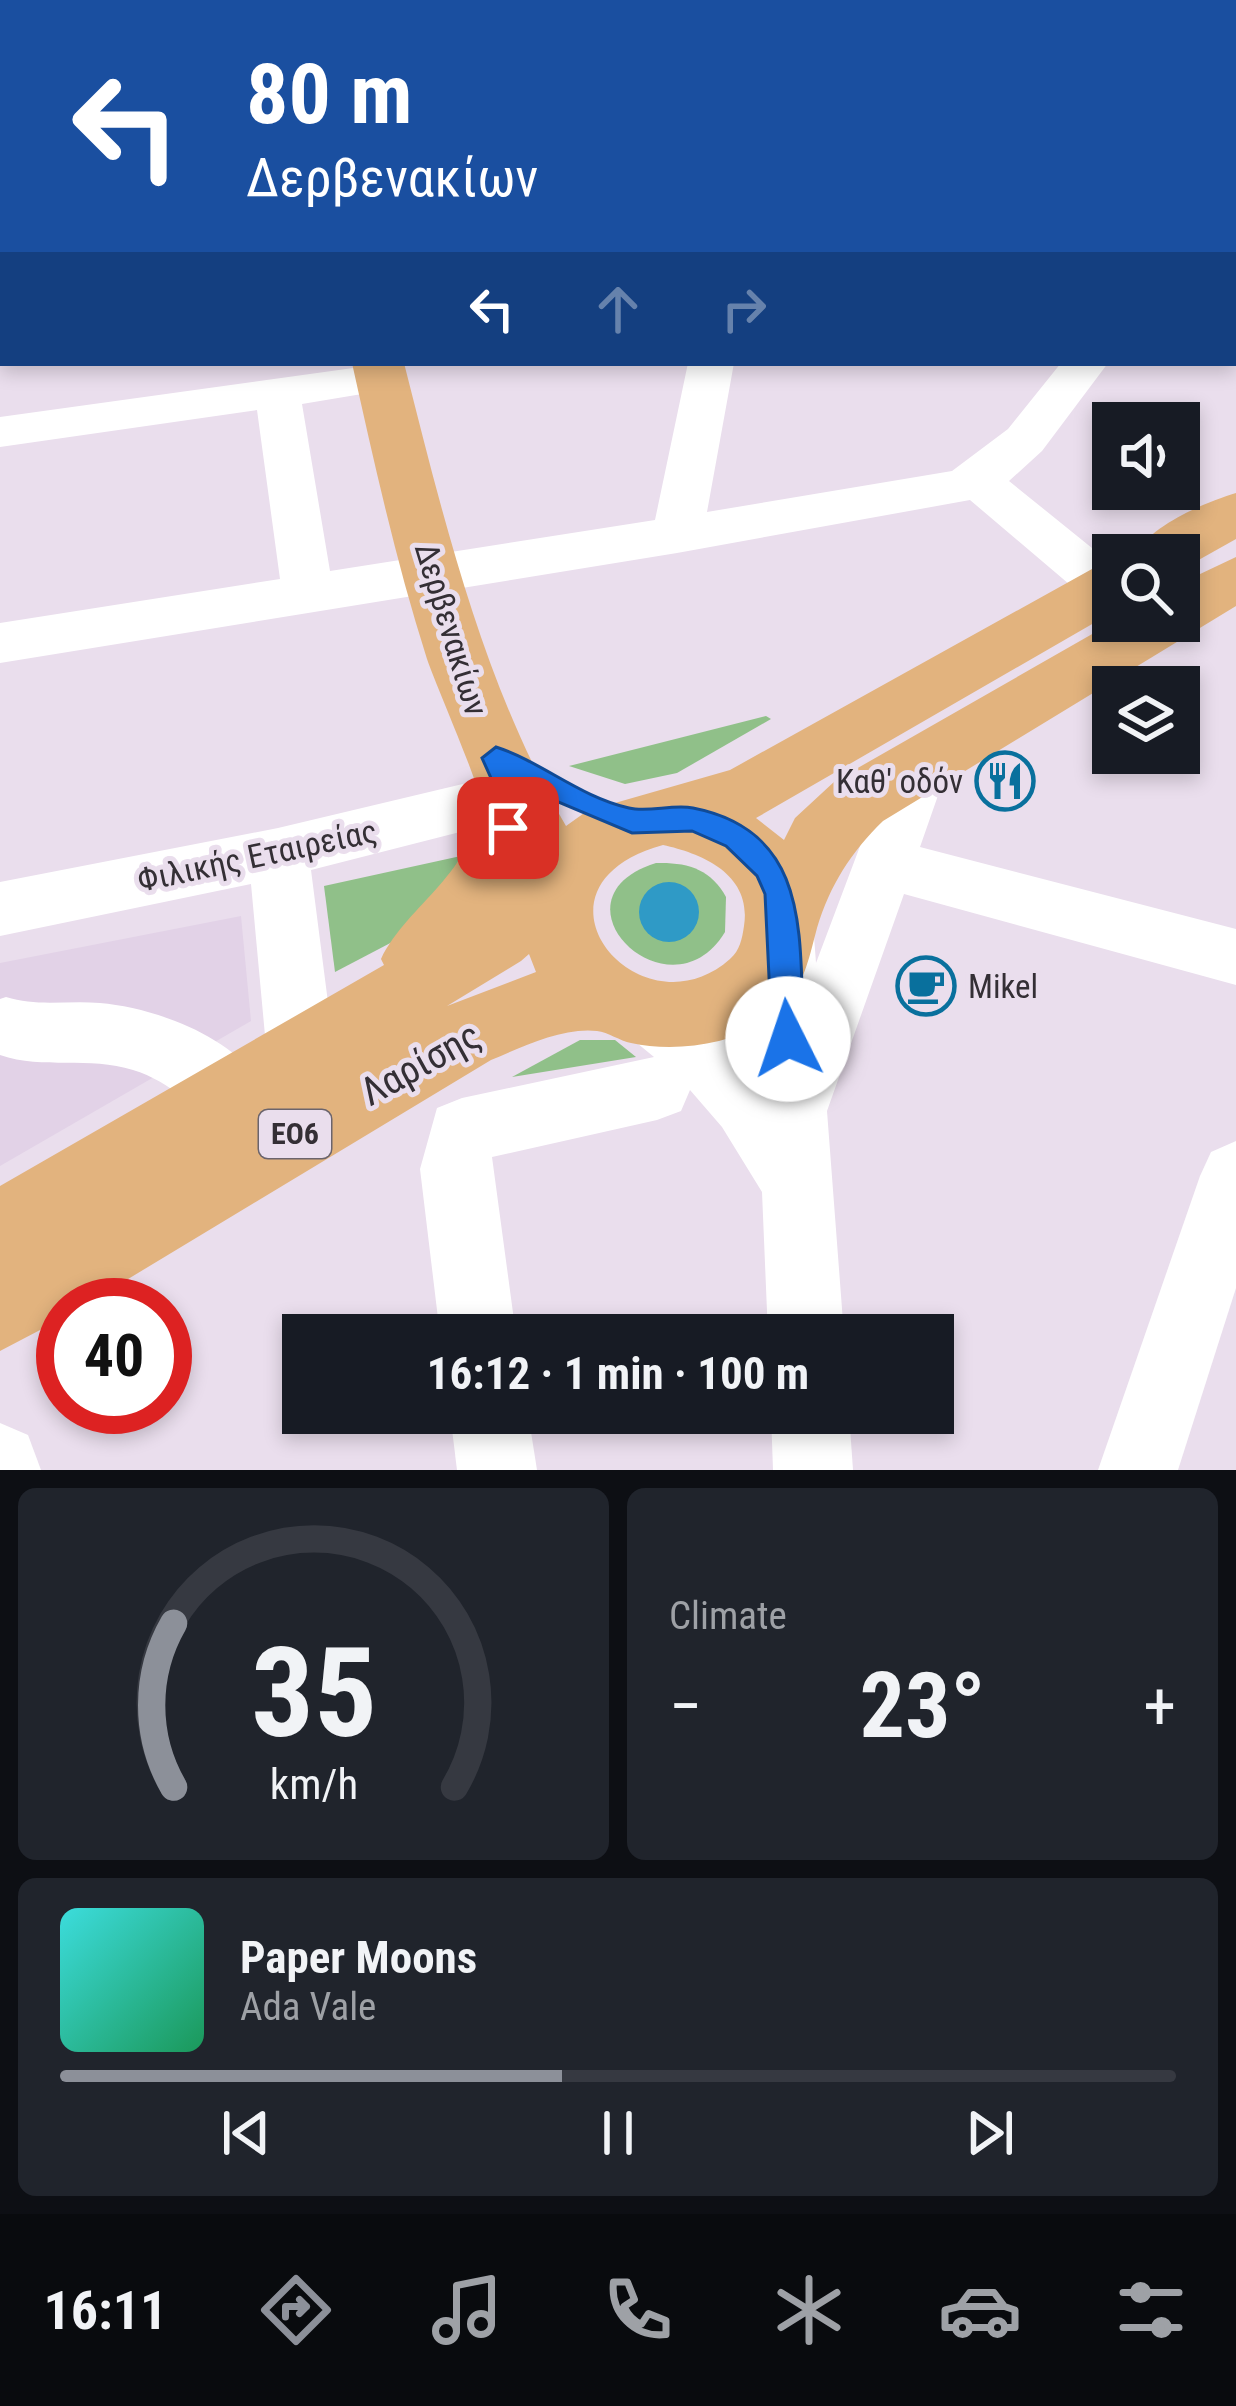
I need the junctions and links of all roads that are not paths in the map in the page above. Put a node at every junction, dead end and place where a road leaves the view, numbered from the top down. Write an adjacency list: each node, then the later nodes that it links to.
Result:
1 (710, 366): 9 (street)
2 (1083, 366): 6 (street)
3 (380, 370): 4 (street); 11 (main road, Δερβενακίων)
4 (278, 392): 5 (street); 13 (street)
5 (0, 432)
6 (979, 482): 9 (street); 10 (street)
7 (1236, 513): 8 (main road)
8 (1200, 534)
9 (676, 536): 11 (street)
10 (1092, 572)
11 (433, 575): 13 (street); 19 (main road, Δερβενακίων)
12 (1236, 578): 15 (main road)
13 (308, 595): 17 (street)
14 (1092, 596): 20 (main road, ΕΟ6)
15 (1200, 599)
16 (1128, 642): 18 (main road, ΕΟ6)
17 (0, 643)
18 (920, 764): 22 (street); 25 (main road, ΕΟ6)
19 (504, 777): 20 (main road); 21 (street, Φιλικής Εταιρείας); 23 (main road, Δερβενακίων); 29 (main road)
20 (640, 820): 23 (main road, ΕΟ6); 25 (main road)
21 (278, 853): 24 (street, Φιλικής Εταιρείας); 29 (street)
22 (883, 863): 26 (street); 32 (street)
23 (559, 886): 27 (main road); 29 (main road, Λαρίσης / ΕΟ6)
24 (0, 909)
25 (783, 929): 27 (main road, ΕΟ6); 32 (street)
26 (1236, 957)
27 (626, 1004): 34 (street); 36 (main road, Λαρίσης / ΕΟ6)
28 (6, 1028): 31 (street)
29 (301, 1057): 31 (main road, Λαρίσης / ΕΟ6)
30 (657, 1088): 37 (street)
31 (233, 1095): 35 (main road, Λαρίσης / ΕΟ6)
32 (794, 1108): 34 (street)
33 (1236, 1176): 43 (street)
34 (799, 1194): 38 (street)
35 (0, 1233)
36 (0, 1307)
37 (475, 1314)
38 (805, 1314)
39 (492, 1434): 41 (street)
40 (811, 1434): 42 (street)
41 (497, 1470)
42 (813, 1470)
43 (1138, 1470)

